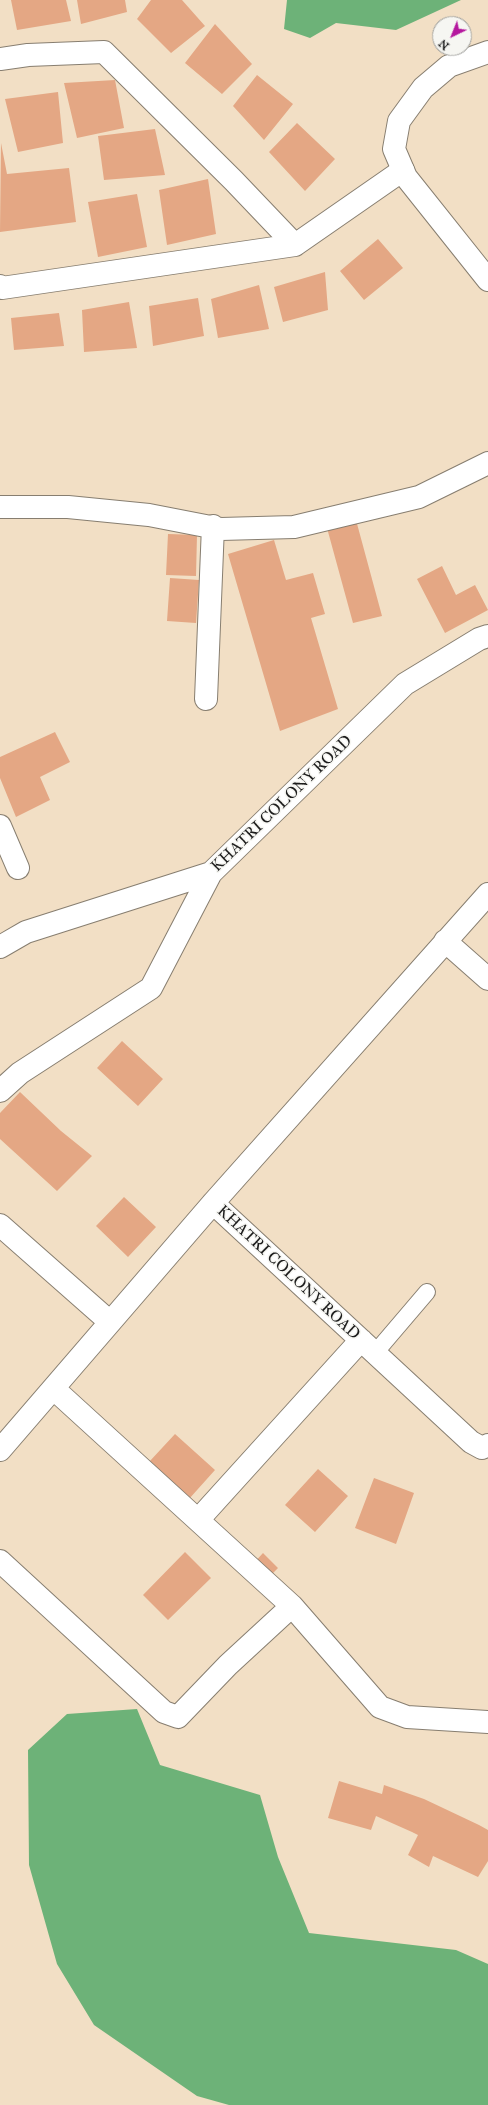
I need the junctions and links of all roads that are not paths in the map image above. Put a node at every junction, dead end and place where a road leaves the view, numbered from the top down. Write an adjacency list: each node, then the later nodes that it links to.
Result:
1 (488, 52): 3 (street)
2 (0, 59): 4 (street)
3 (403, 170): 4 (street); 5 (street)
4 (295, 245): 6 (street)
5 (488, 280)
6 (0, 286)
7 (488, 463): 9 (street)
8 (0, 507): 9 (street)
9 (213, 526): 11 (street)
10 (488, 636): 14 (street, KHATRI COLONY ROAD)
11 (206, 699)
12 (0, 826): 13 (street)
13 (18, 868)
14 (211, 873): 17 (street); 19 (street, KHATRI COLONY ROAD)
15 (488, 894): 16 (street)
16 (445, 941): 18 (street); 20 (street)
17 (0, 947)
18 (488, 979)
19 (0, 1091)
20 (213, 1203): 23 (street, KHATRI COLONY ROAD); 24 (street, KHATRI COLONY ROAD)
21 (0, 1225): 23 (street)
22 (427, 1292): 24 (lane)
23 (110, 1322): 25 (street, KHATRI COLONY ROAD)
24 (368, 1347): 27 (street, KHATRI COLONY ROAD); 28 (street)
25 (54, 1389): 26 (street, KHATRI COLONY ROAD); 28 (street)
26 (2, 1445)
27 (485, 1446)
28 (198, 1520): 30 (street)
29 (0, 1561): 30 (street)
30 (292, 1606): 31 (street)
31 (488, 1722)

